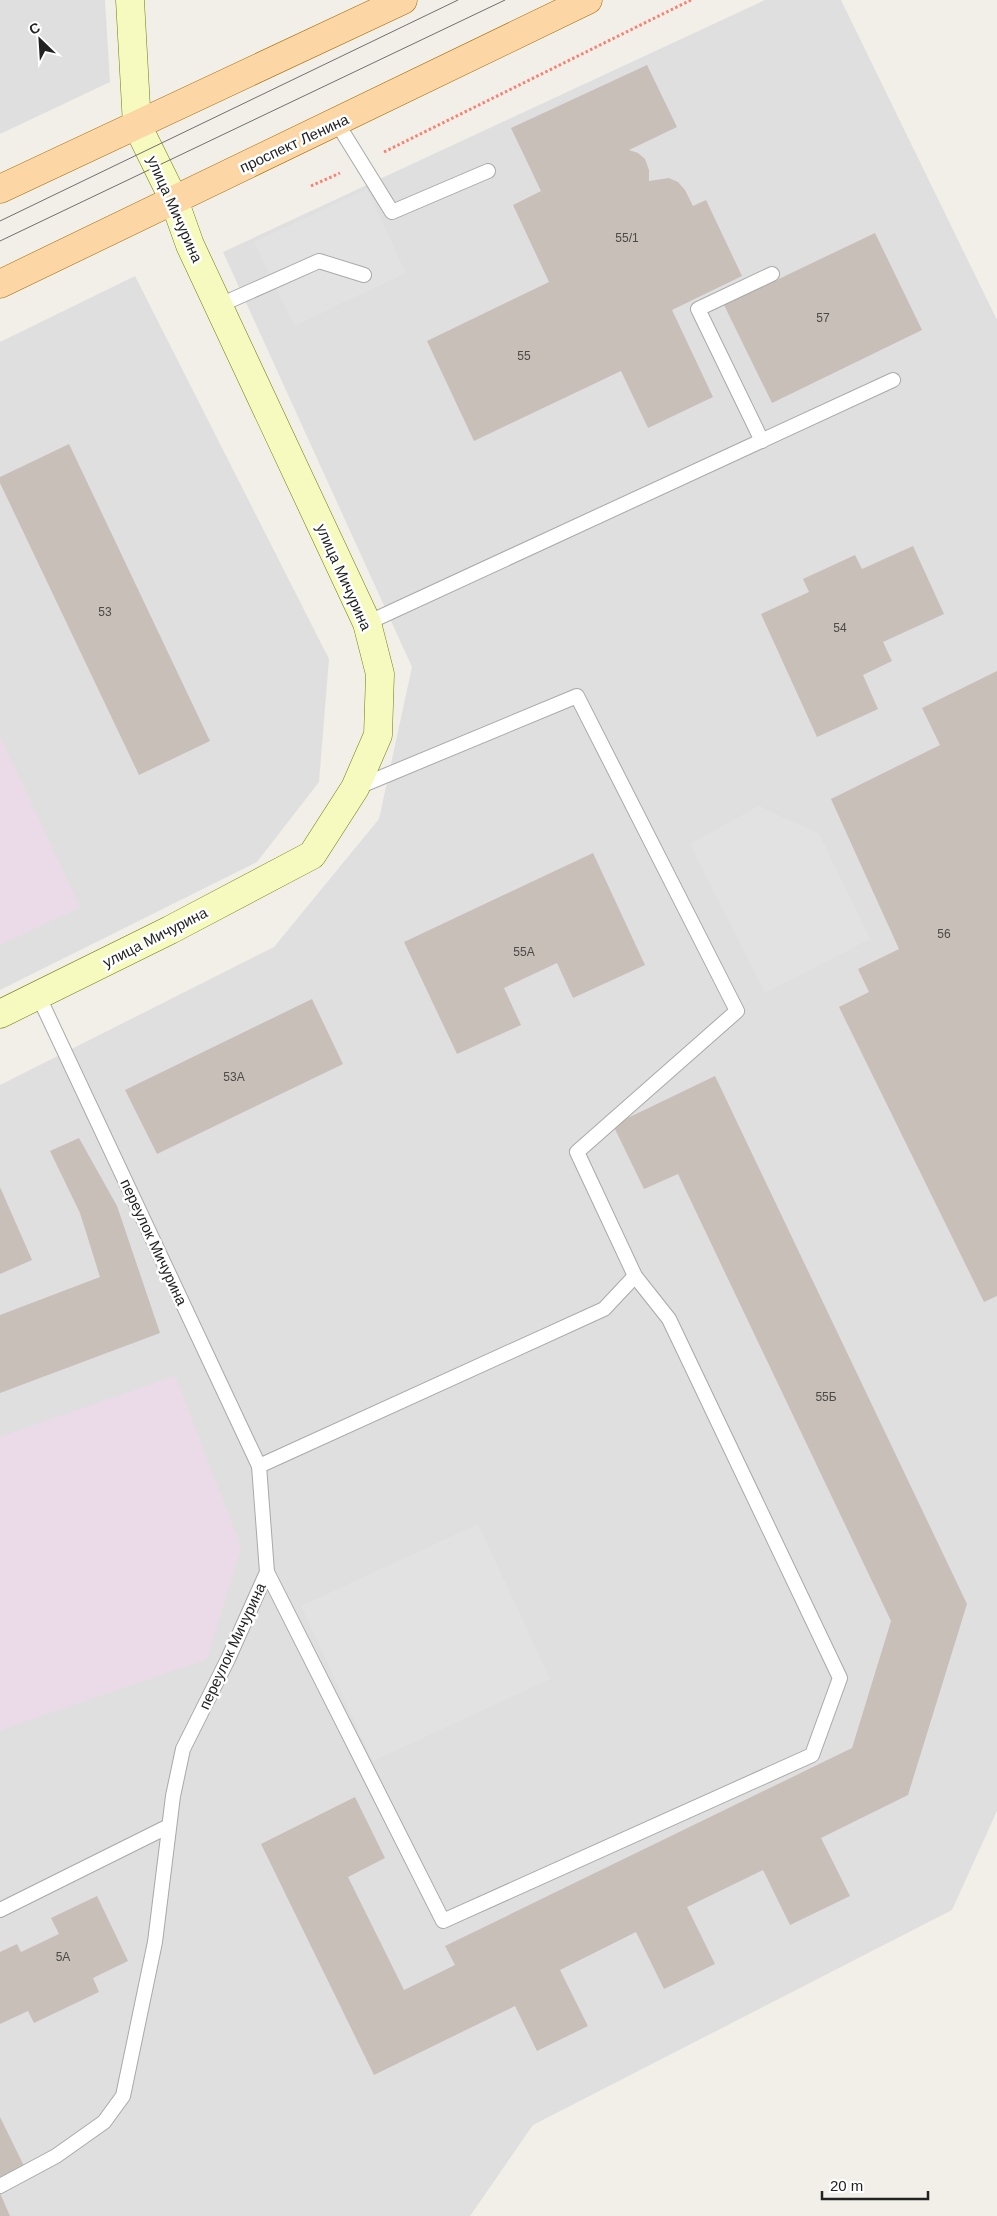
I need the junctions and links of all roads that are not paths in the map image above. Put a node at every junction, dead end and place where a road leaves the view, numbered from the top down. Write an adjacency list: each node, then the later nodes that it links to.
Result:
1 (130, 0): 5 (street, улица Мичурина)
2 (403, 0): 5 (main road)
3 (588, 0): 4 (main road, проспект Ленина)
4 (337, 123): 6 (lane); 8 (main road, проспект Ленина)
5 (137, 125): 7 (main road); 8 (street, улица Мичурина)
6 (488, 171)
7 (0, 189)
8 (174, 200): 11 (main road, проспект Ленина); 12 (street, улица Мичурина)
9 (772, 274): 14 (lane)
10 (364, 275): 12 (lane)
11 (0, 284)
12 (220, 306): 15 (street, улица Мичурина)
13 (893, 380): 14 (lane)
14 (762, 441): 15 (lane)
15 (367, 623): 16 (street, улица Мичурина)
16 (355, 788): 17 (street, улица Мичурина); 19 (lane)
17 (38, 995): 18 (street, улица Мичурина); 20 (lane, переулок Мичурина)
18 (0, 1014)
19 (634, 1276): 20 (lane); 21 (lane)
20 (259, 1466): 21 (lane, переулок Мичурина)
21 (267, 1572): 22 (lane, переулок Мичурина)
22 (169, 1826): 23 (lane); 24 (lane, переулок Мичурина)
23 (0, 1910)
24 (0, 2186)

